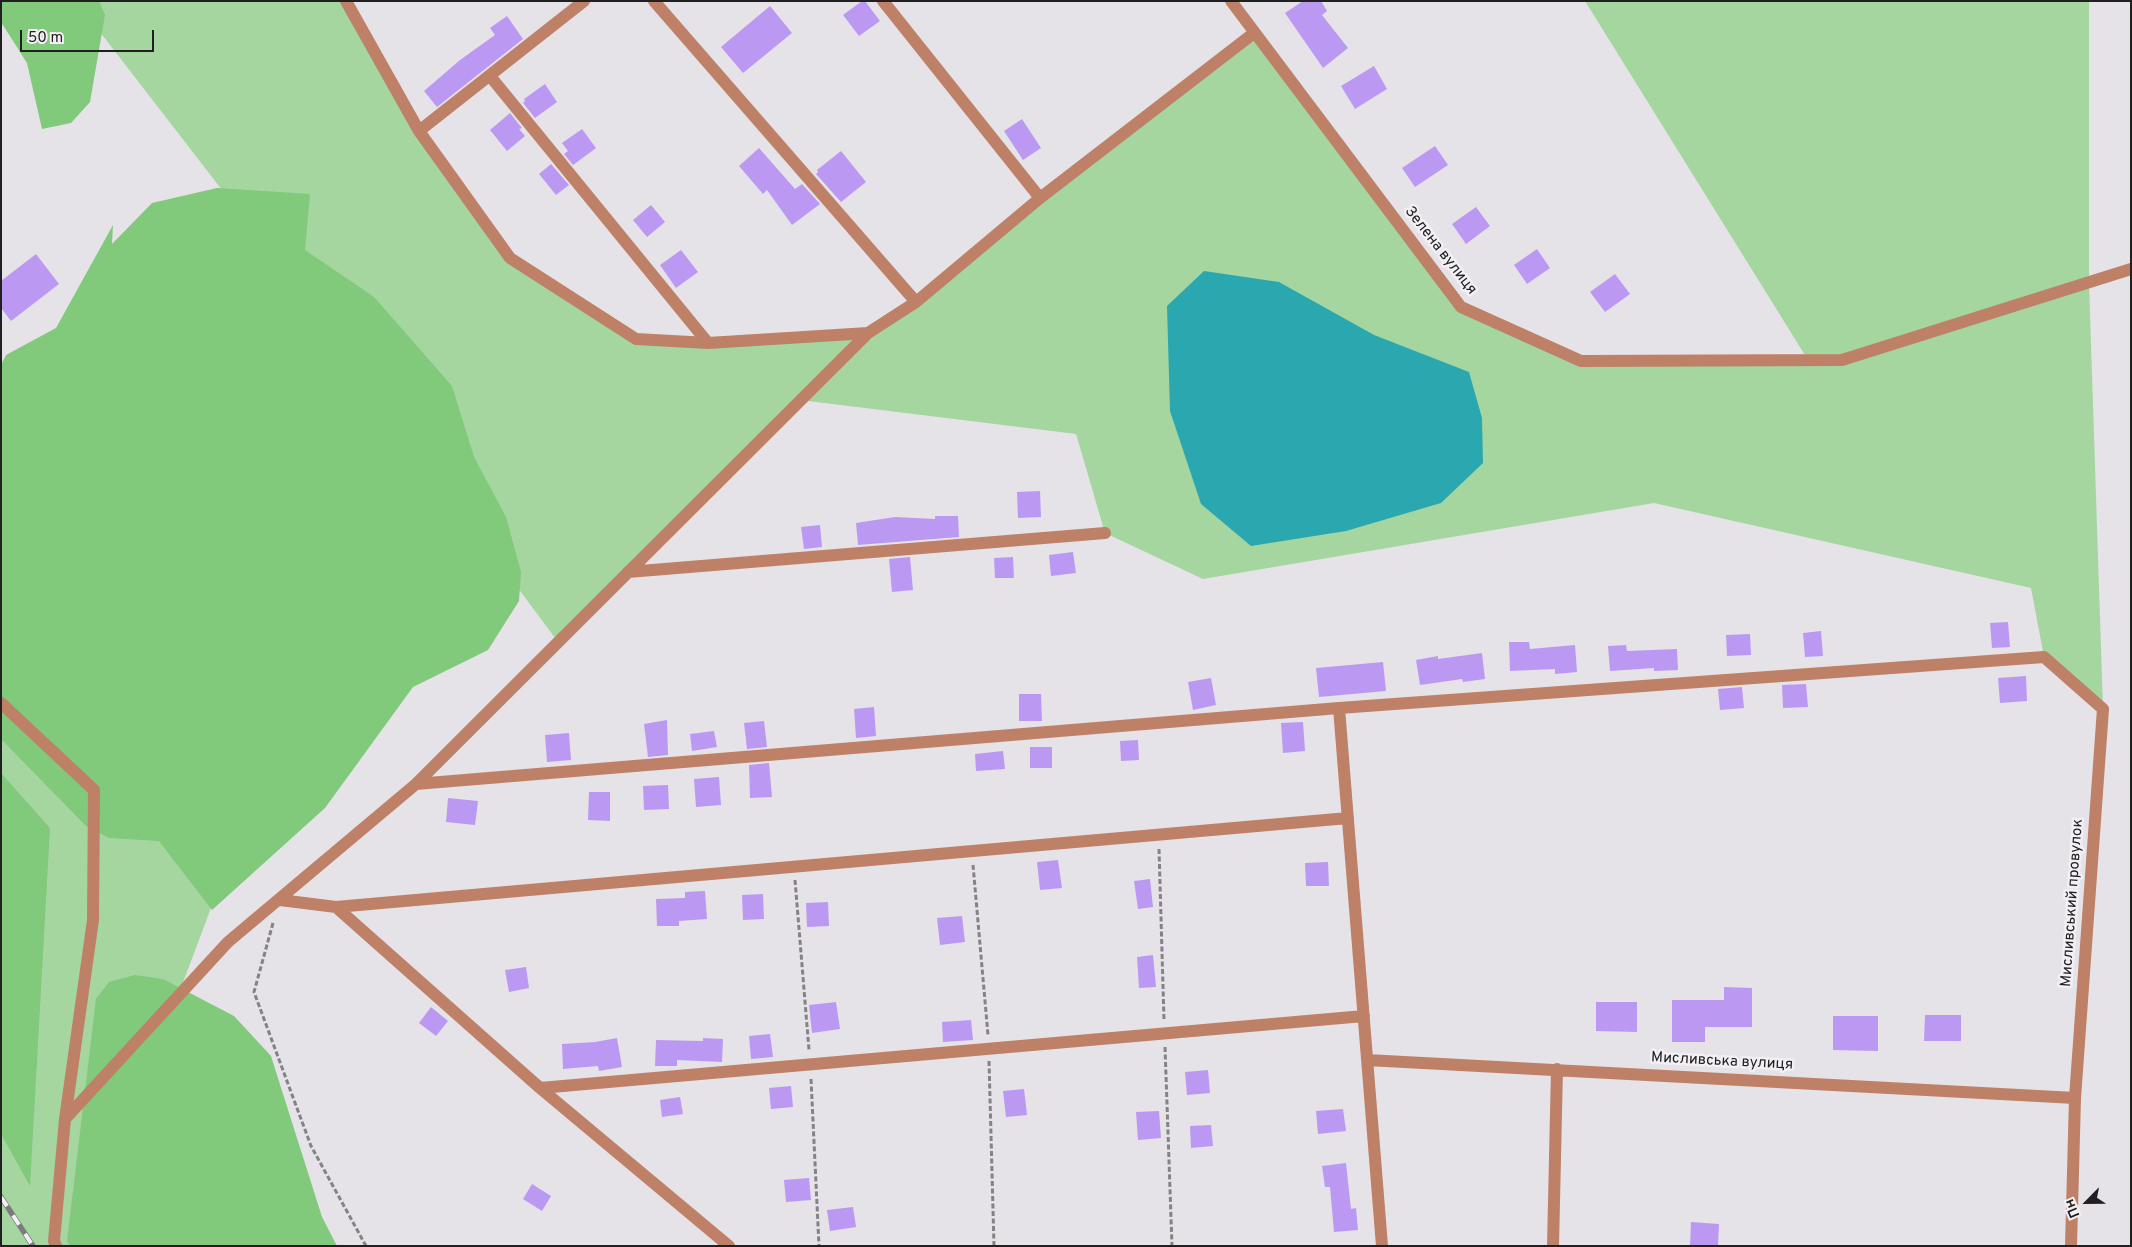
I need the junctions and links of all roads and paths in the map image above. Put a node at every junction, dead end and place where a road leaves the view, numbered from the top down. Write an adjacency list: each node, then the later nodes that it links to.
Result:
1 (346, 1): 8 (street)
2 (584, 1): 7 (street)
3 (654, 1): 11 (street)
4 (883, 1): 9 (street)
5 (1231, 1): 6 (street, Зелена вулиця)
6 (1254, 33): 9 (street); 10 (street, Зелена вулиця)
7 (490, 76): 8 (street); 13 (street)
8 (420, 131): 13 (street)
9 (1040, 198): 11 (street)
10 (2131, 269)
11 (916, 302): 12 (street)
12 (868, 333): 13 (street); 15 (street)
13 (708, 343)
14 (1105, 533): 15 (street)
15 (628, 572): 18 (street)
16 (1, 703): 27 (street)
17 (1339, 708): 18 (street); 19 (street); 26 (street, Мисливський провулок)
18 (416, 784): 20 (street)
19 (1348, 818): 21 (street); 22 (street)
20 (280, 900): 21 (street); 27 (street); 29 (path)
21 (336, 907): 25 (street)
22 (1364, 1016): 23 (street); 25 (street)
23 (1368, 1060): 24 (street, Мисливська вулиця); 31 (street)
24 (1557, 1069): 26 (street, Мисливська вулиця); 32 (street)
25 (540, 1088): 30 (street)
26 (2075, 1098): 33 (street, Мисливський провулок)
27 (65, 1118): 28 (street)
28 (56, 1246)
29 (366, 1246)
30 (729, 1246)
31 (1382, 1246)
32 (1553, 1246)
33 (2071, 1246)

